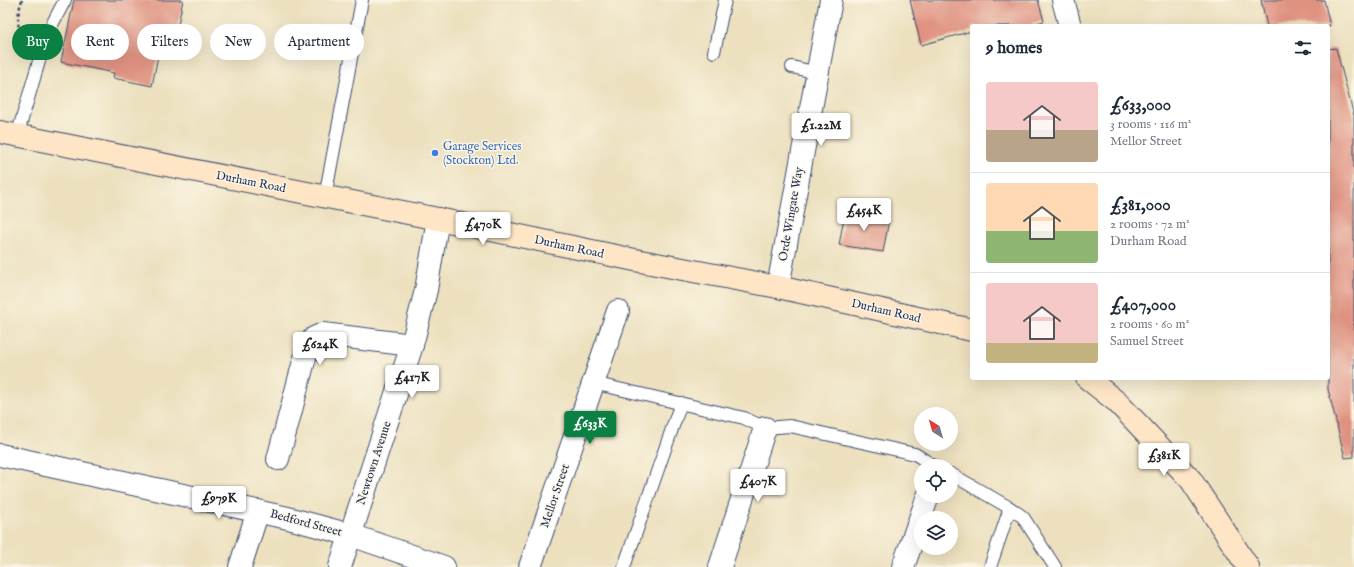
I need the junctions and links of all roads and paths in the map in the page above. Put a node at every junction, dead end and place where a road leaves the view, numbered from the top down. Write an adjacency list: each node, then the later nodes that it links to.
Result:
1 (22, 0): 7 (path)
2 (65, 0): 12 (lane)
3 (362, 0): 13 (lane)
4 (725, 0): 9 (lane)
5 (831, 0): 11 (street, Orde Wingate Way)
6 (1063, 0): 8 (street)
7 (18, 24)
8 (1069, 24)
9 (714, 52)
10 (792, 67): 11 (lane)
11 (818, 73): 15 (street, Orde Wingate Way)
12 (8, 134): 13 (street, Durham Road)
13 (325, 197): 14 (street, Durham Road)
14 (438, 220): 15 (street, Durham Road); 18 (street, Newtown Avenue)
15 (778, 287): 17 (street, Durham Road)
16 (618, 311): 20 (street, Mellor Street)
17 (970, 330)
18 (412, 345): 24 (street); 30 (street, Newtown Avenue)
19 (1090, 380): 40 (street)
20 (593, 384): 21 (lane); 34 (street, Mellor Street)
21 (680, 403): 22 (lane); 35 (lane)
22 (765, 428): 25 (lane); 36 (street)
23 (0, 455): 29 (street, Bedford Street)
24 (278, 459)
25 (923, 459)
26 (958, 478): 28 (lane)
27 (926, 503): 37 (street)
28 (1010, 508): 38 (lane); 39 (lane)
29 (258, 510): 30 (street, Bedford Street); 31 (street)
30 (351, 535): 32 (street, Newtown Avenue); 33 (street, Bedford Street)
31 (240, 567)
32 (340, 567)
33 (444, 567)
34 (530, 567)
35 (624, 567)
36 (720, 567)
37 (903, 567)
38 (990, 567)
39 (1055, 567)
40 (1248, 567)

